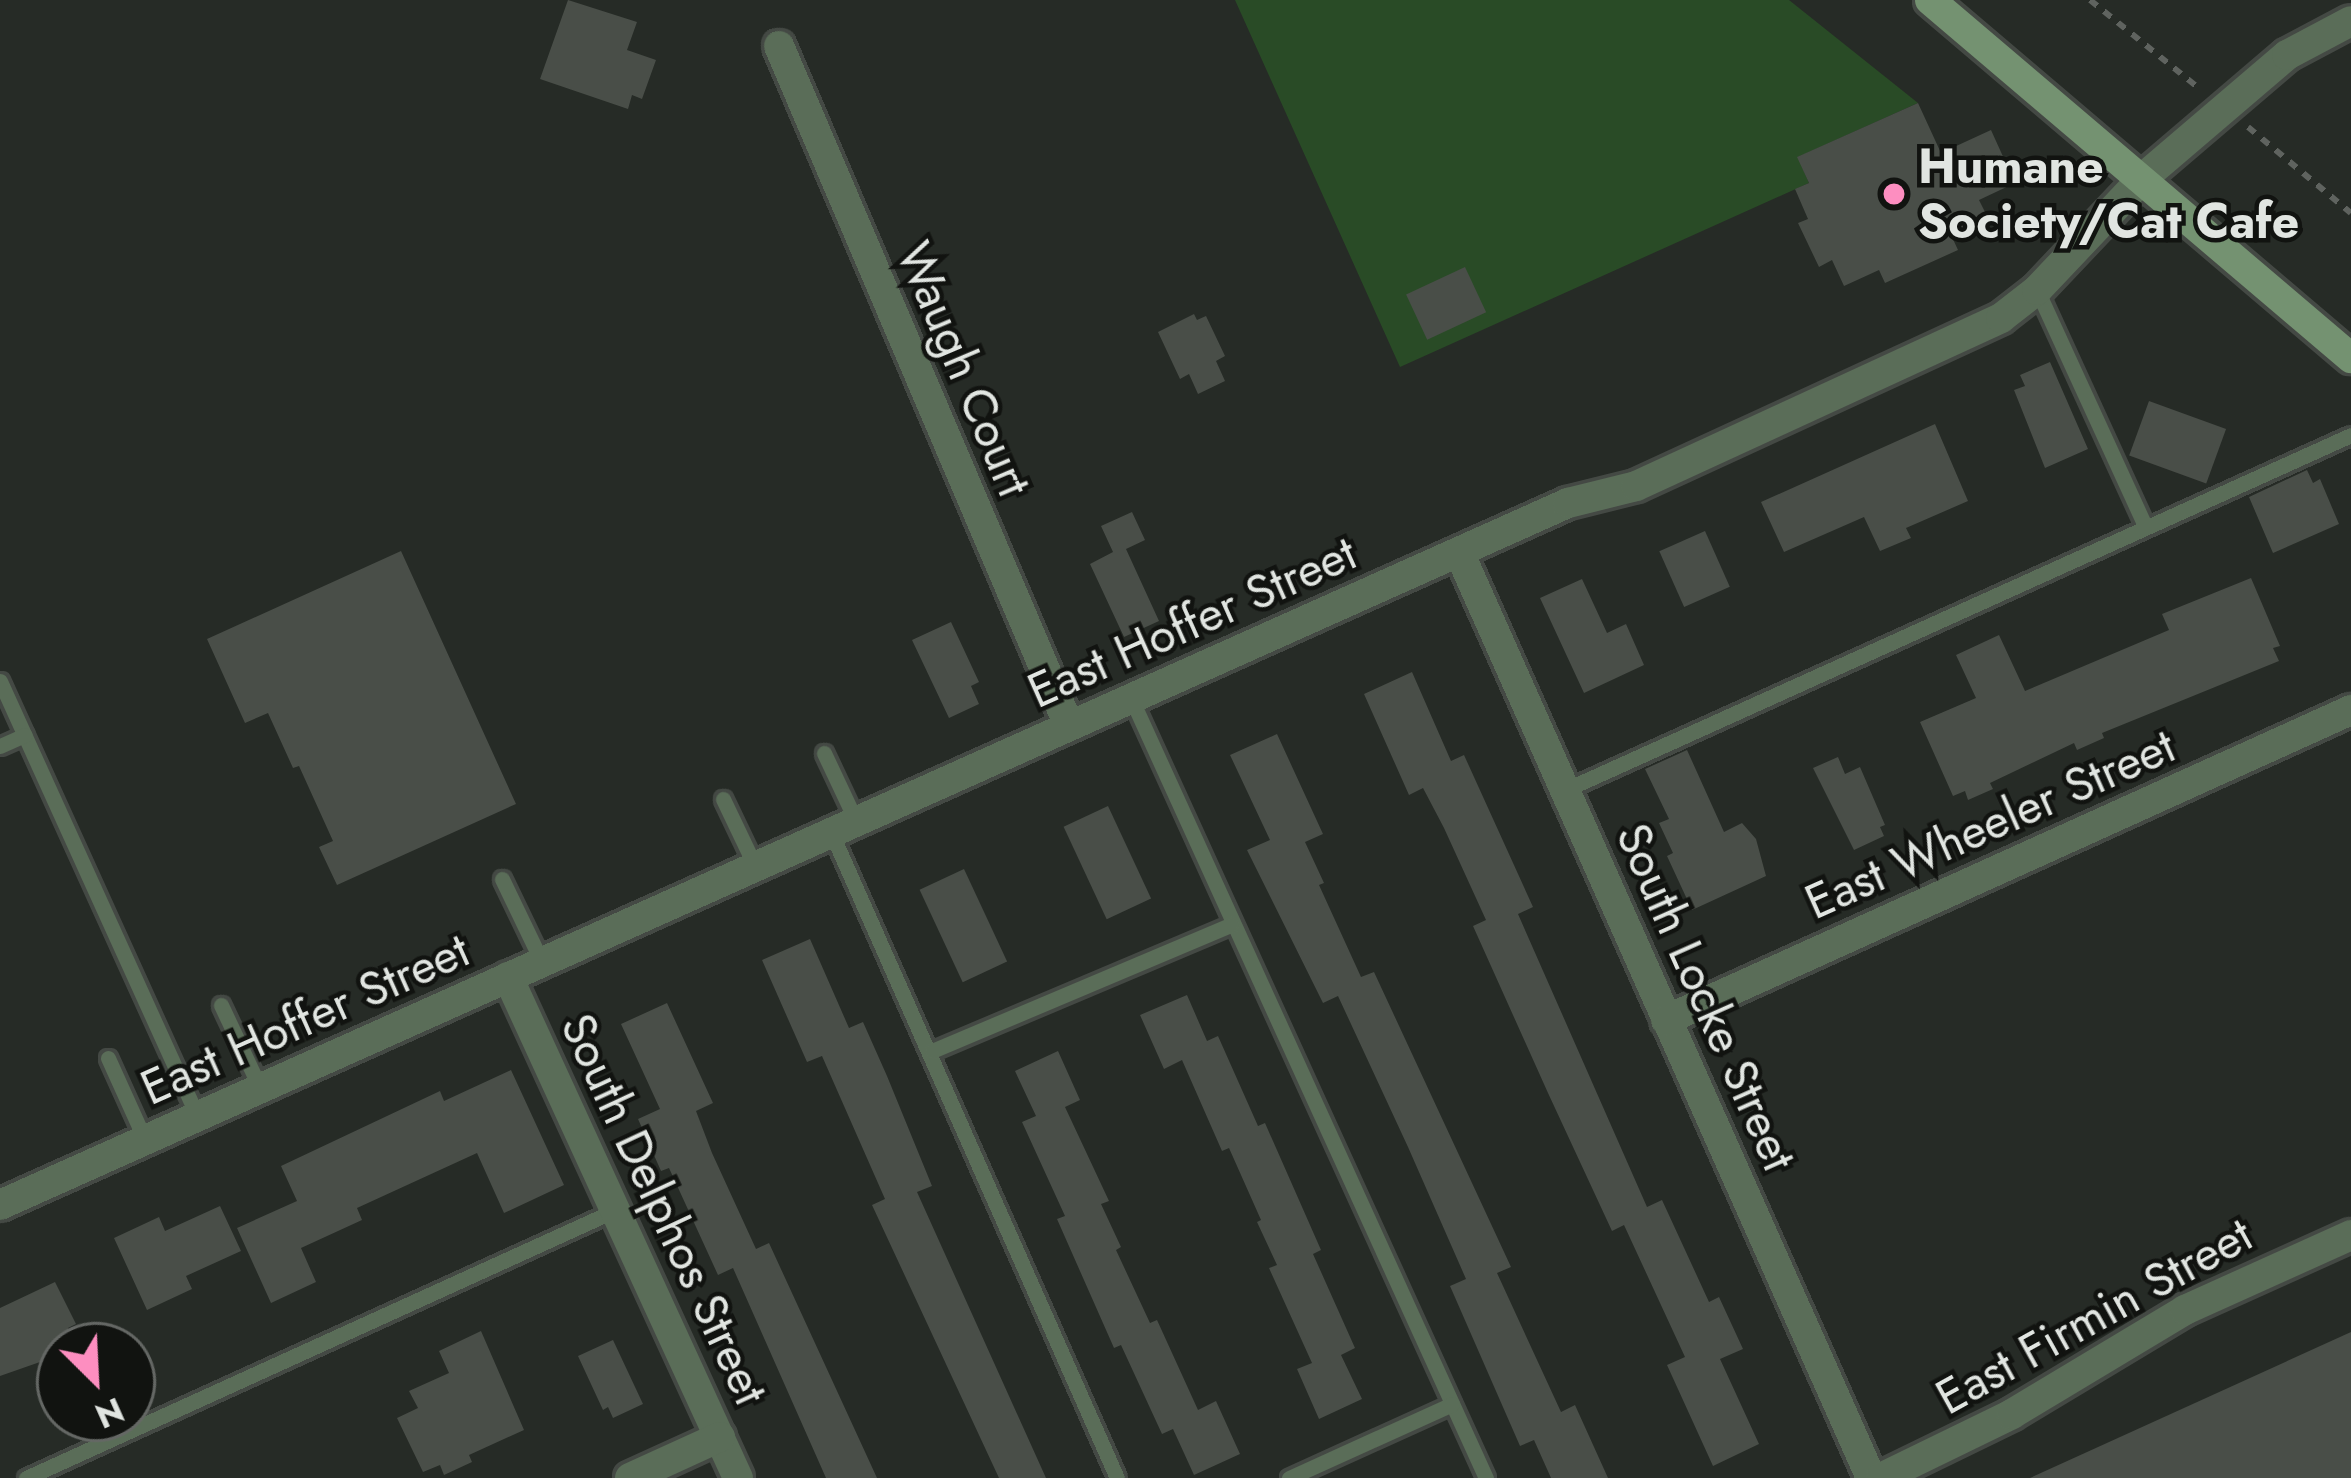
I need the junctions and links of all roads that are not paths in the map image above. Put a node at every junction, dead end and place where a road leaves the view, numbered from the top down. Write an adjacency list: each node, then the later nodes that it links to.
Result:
1 (1930, 0): 4 (main road)
2 (2351, 21): 4 (street, East Hoffer Street)
3 (778, 46): 13 (street, Waugh Court)
4 (2143, 178): 5 (street, East Hoffer Street); 6 (main road)
5 (2037, 290): 8 (lane); 9 (street, East Hoffer Street)
6 (2351, 358)
7 (2351, 435): 8 (lane)
8 (2145, 526): 17 (lane)
9 (1459, 552): 11 (street, East Hoffer Street); 17 (street, South Locke Street)
10 (0, 681): 14 (lane)
11 (1131, 698): 13 (street, East Hoffer Street); 22 (lane)
12 (2351, 710): 26 (street, East Wheeler Street)
13 (1069, 726): 19 (street, East Hoffer Street)
14 (25, 735): 15 (lane); 30 (lane)
15 (0, 746)
16 (824, 753): 19 (lane)
17 (1567, 790): 26 (street, South Locke Street)
18 (723, 799): 20 (lane)
19 (843, 827): 20 (street, East Hoffer Street); 27 (lane)
20 (755, 866): 23 (street, East Hoffer Street)
21 (502, 879): 23 (lane)
22 (1231, 925): 27 (lane); 35 (lane)
23 (542, 962): 24 (street, East Hoffer Street)
24 (508, 977): 29 (street, East Hoffer Street); 33 (street, South Delphos Street)
25 (221, 1005): 29 (lane)
26 (1666, 1020): 43 (street, South Locke Street)
27 (932, 1051): 40 (lane)
28 (108, 1058): 31 (lane)
29 (260, 1088): 30 (street, East Hoffer Street)
30 (197, 1116): 31 (street, East Hoffer Street)
31 (145, 1140): 32 (street, East Hoffer Street)
32 (0, 1205)
33 (618, 1209): 36 (street, South Delphos Street); 37 (lane)
34 (2351, 1235): 44 (street, East Firmin Street)
35 (1452, 1404): 41 (lane); 42 (lane)
36 (720, 1437): 38 (street); 39 (street, South Delphos Street)
37 (26, 1478)
38 (630, 1478)
39 (738, 1478)
40 (1117, 1478)
41 (1289, 1478)
42 (1486, 1478)
43 (1871, 1478)
44 (1881, 1478)

